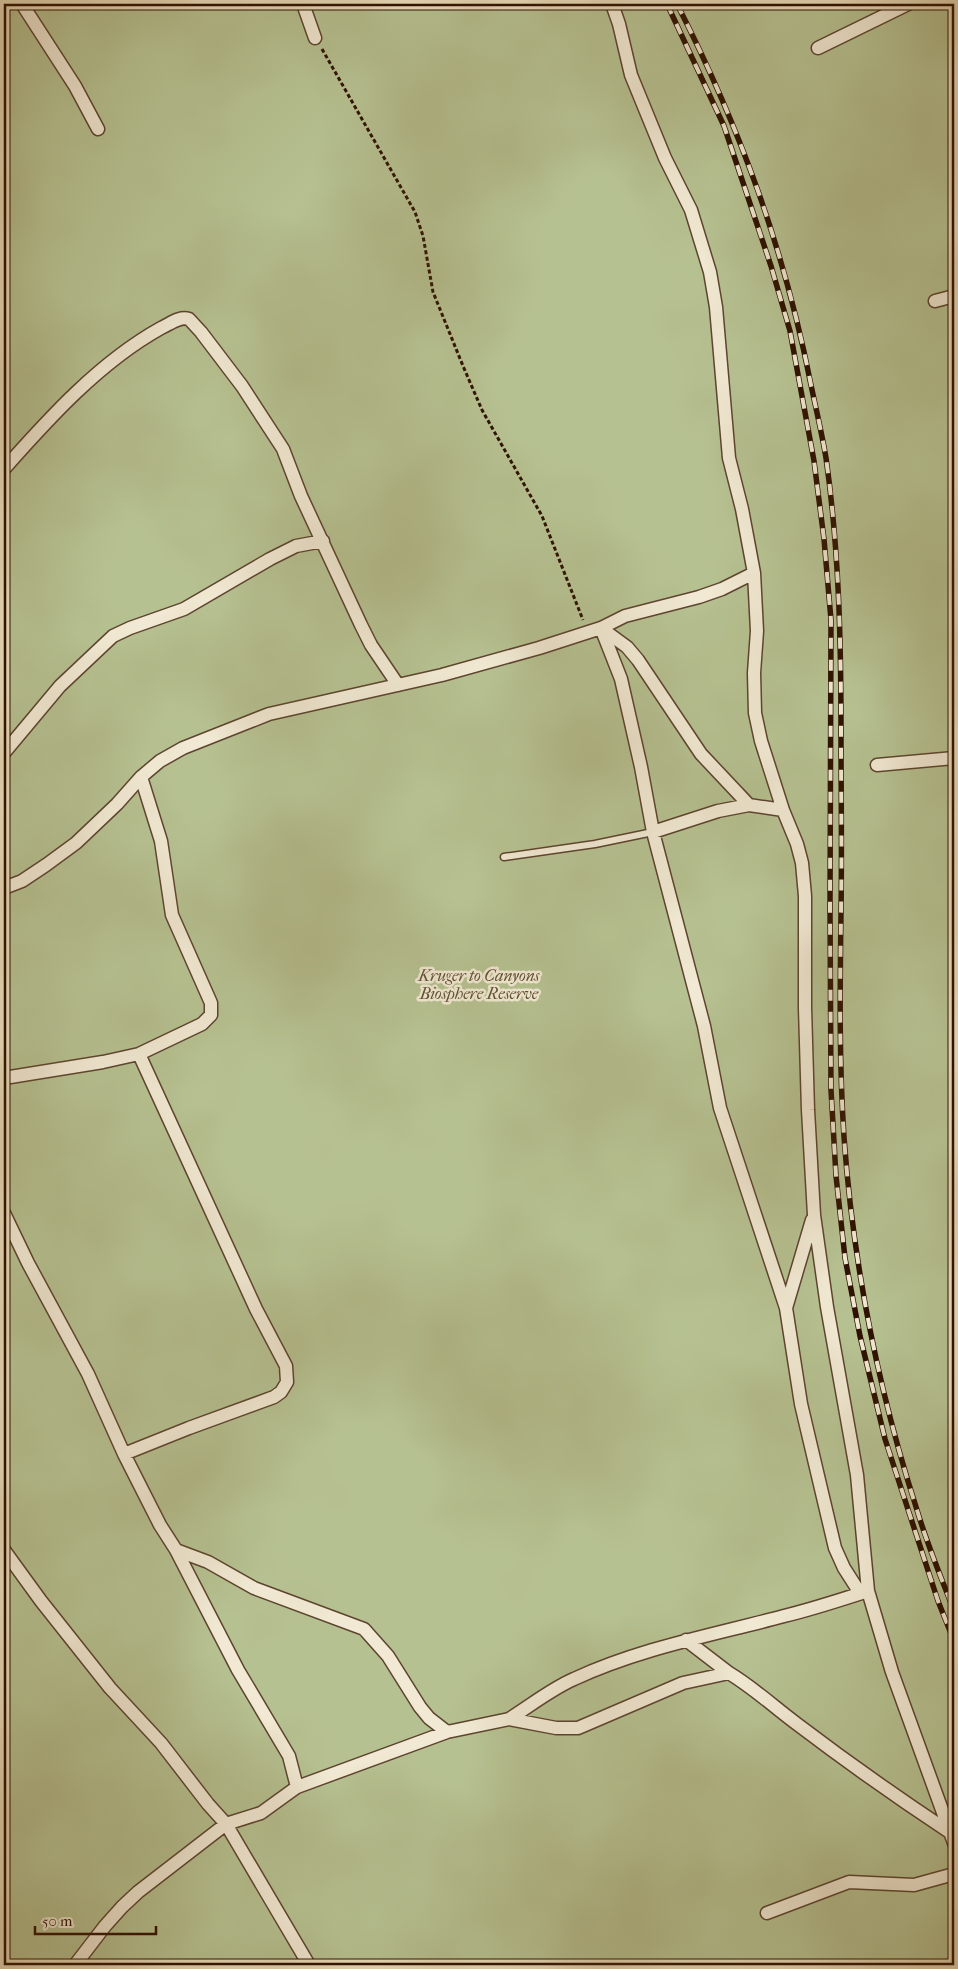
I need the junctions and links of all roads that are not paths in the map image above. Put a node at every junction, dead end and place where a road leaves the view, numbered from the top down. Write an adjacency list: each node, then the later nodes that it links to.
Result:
1 (22, 4): 7 (street)
2 (303, 4): 5 (street)
3 (612, 4): 12 (street)
4 (908, 4): 6 (street)
5 (315, 38)
6 (818, 48)
7 (98, 129)
8 (954, 296): 9 (street)
9 (936, 301)
10 (4, 468): 11 (street)
11 (323, 541): 14 (street); 15 (street)
12 (754, 573): 13 (street); 20 (street)
13 (601, 628): 14 (street); 19 (street); 21 (street)
14 (398, 685): 18 (street)
15 (4, 754)
16 (954, 758): 17 (street)
17 (877, 765)
18 (141, 777): 23 (street); 24 (street)
19 (749, 805): 20 (street); 21 (street)
20 (783, 810): 27 (street)
21 (653, 832): 22 (lane); 28 (street)
22 (504, 857)
23 (4, 888)
24 (139, 1054): 25 (street); 29 (street)
25 (4, 1078)
26 (4, 1213): 29 (street)
27 (814, 1215): 28 (street); 32 (street)
28 (786, 1308): 32 (street)
29 (124, 1454): 31 (street)
30 (4, 1550): 38 (street)
31 (176, 1550): 36 (street); 37 (street)
32 (864, 1592): 33 (street); 39 (street)
33 (686, 1640): 34 (street); 35 (street)
34 (729, 1673): 35 (street); 39 (street)
35 (509, 1718): 36 (street)
36 (447, 1732): 37 (street)
37 (297, 1787): 38 (street)
38 (226, 1824): 42 (street); 43 (street)
39 (953, 1838)
40 (954, 1874): 41 (street)
41 (767, 1913)
42 (75, 1965)
43 (309, 1965)

